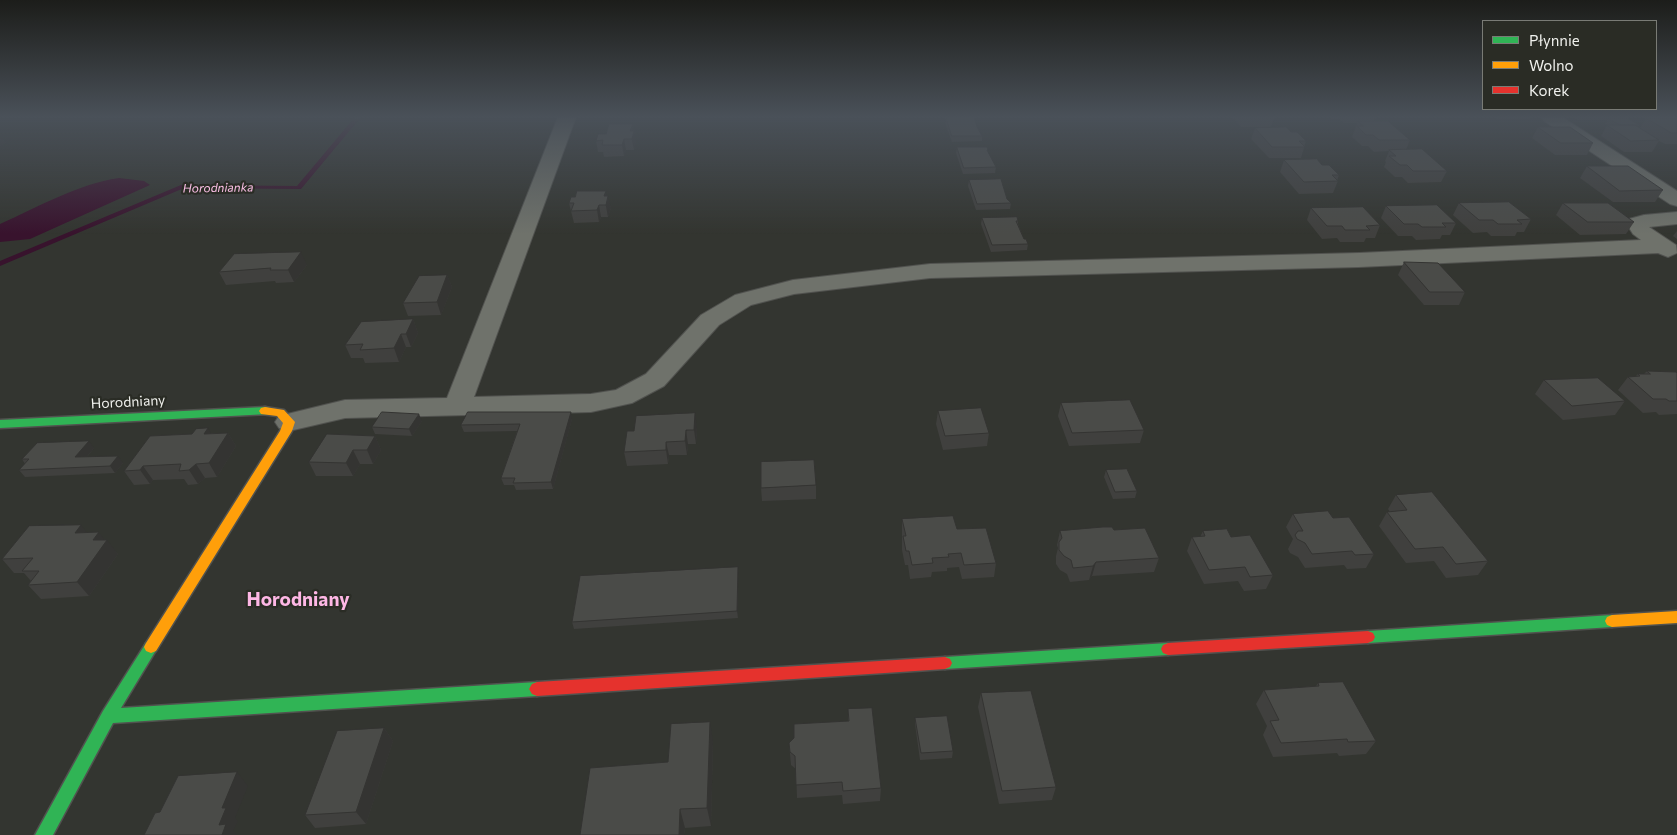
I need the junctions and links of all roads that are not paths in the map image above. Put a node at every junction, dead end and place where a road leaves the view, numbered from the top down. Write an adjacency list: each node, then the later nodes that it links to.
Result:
1 (552, 156): 6 (street)
2 (1610, 156): 3 (street)
3 (1677, 200)
4 (1677, 218): 5 (street)
5 (1670, 251): 6 (street)
6 (457, 406): 7 (street)
7 (289, 422): 8 (street, Horodniany); 10 (street)
8 (0, 424)
9 (1677, 617): 10 (street)
10 (108, 716): 11 (street)
11 (44, 835)

